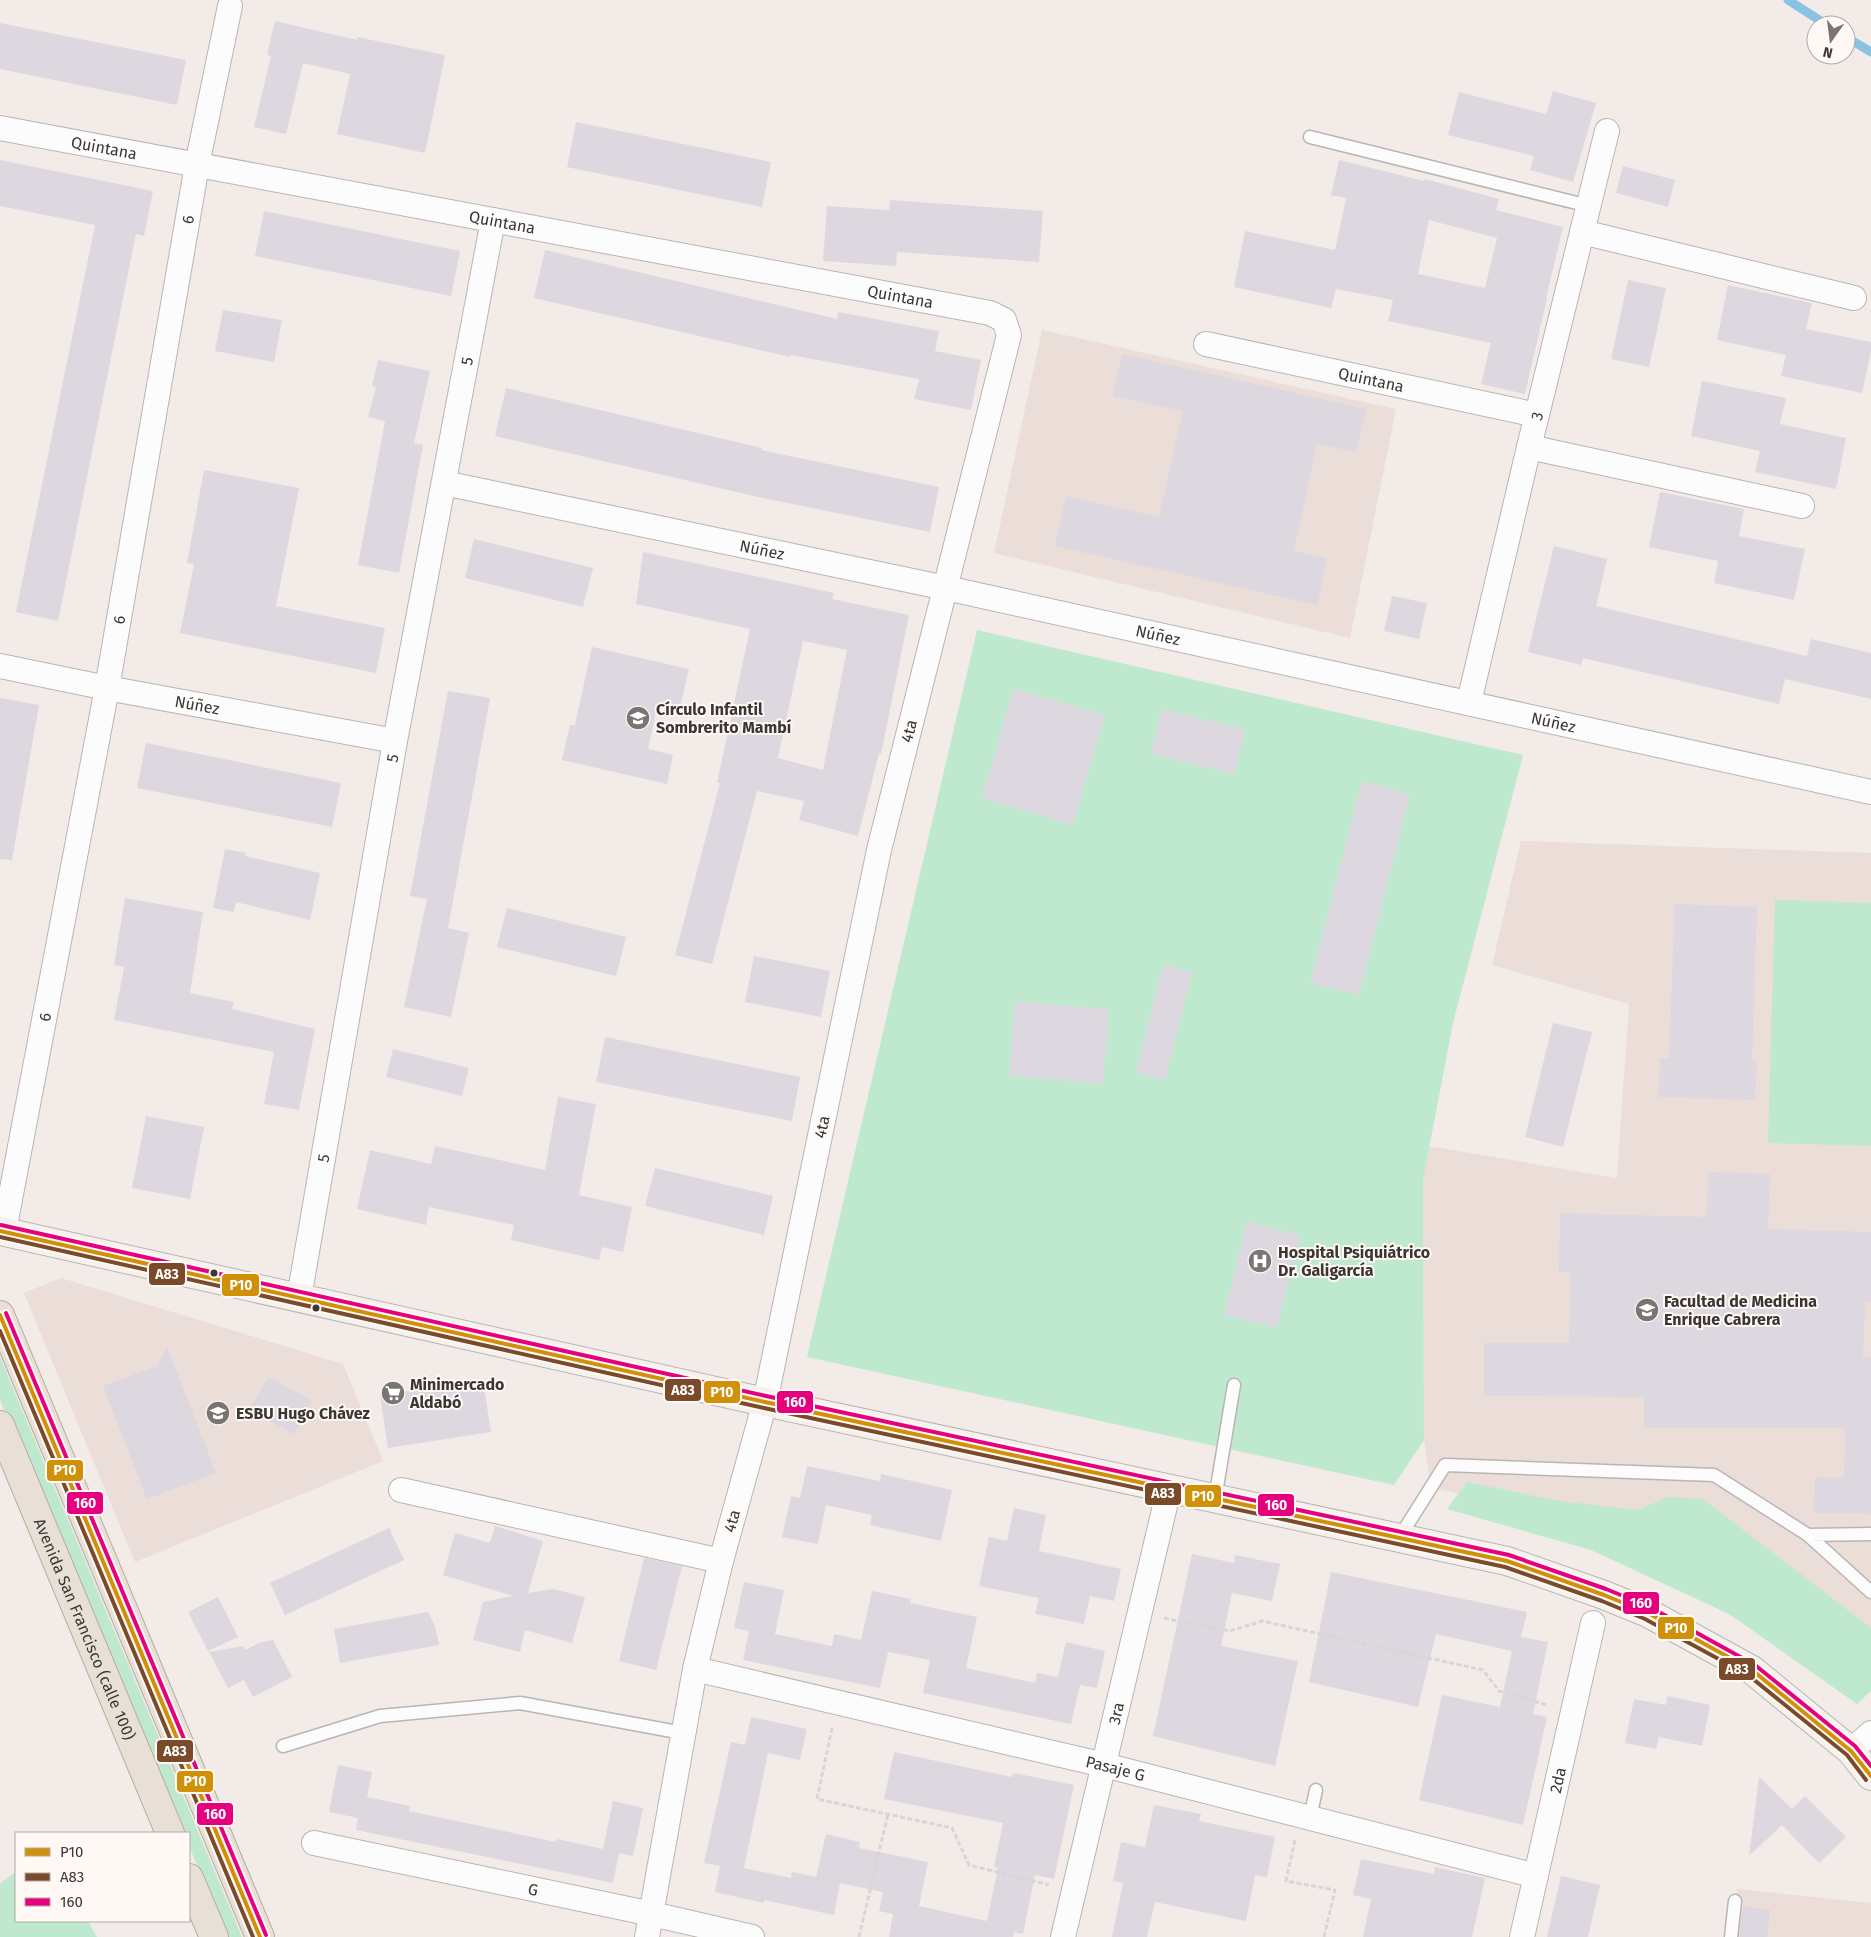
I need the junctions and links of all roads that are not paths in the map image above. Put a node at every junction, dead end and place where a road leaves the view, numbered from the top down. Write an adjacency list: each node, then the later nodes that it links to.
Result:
1 (230, 6): 5 (street, 6)
2 (0, 128): 5 (street, Quintana)
3 (1607, 131): 6 (street, 3)
4 (1310, 137): 6 (lane)
5 (198, 165): 7 (street, Quintana); 18 (street, 6)
6 (1589, 206): 8 (street, 3)
7 (493, 220): 10 (street, Quintana); 14 (street, 5)
8 (1582, 232): 9 (street); 12 (street, 3)
9 (1854, 298)
10 (1004, 320): 16 (street, 4ta)
11 (1206, 344): 12 (street, Quintana)
12 (1537, 415): 13 (street, 3)
13 (1529, 447): 15 (street); 19 (street, 3)
14 (444, 483): 16 (street, Núñez); 20 (street, 5)
15 (1802, 506)
16 (946, 588): 19 (street, Núñez); 26 (street, 4ta)
17 (0, 666): 18 (street, Núñez)
18 (106, 688): 20 (street, Núñez); 22 (street, 6)
19 (1469, 702): 21 (street, Núñez)
20 (395, 741): 23 (street, 5)
21 (1871, 792)
22 (2, 1231): 23 (main road)
23 (299, 1298): 26 (main road)
24 (0, 1315): 53 (highway)
25 (1234, 1385): 30 (lane)
26 (765, 1402): 28 (main road); 34 (street, 4ta)
27 (0, 1427): 46 (highway, Avenida San Francisco (calle 100))
28 (1168, 1489): 30 (main road); 42 (street, 3ra)
29 (401, 1490): 34 (street)
30 (1215, 1499): 33 (main road)
31 (1871, 1534): 32 (lane)
32 (1808, 1535): 33 (lane); 35 (lane)
33 (1399, 1538): 41 (main road)
34 (721, 1560): 37 (street, 4ta)
35 (1871, 1592)
36 (1593, 1623): 48 (street, 2da)
37 (695, 1669): 38 (street, 4ta); 42 (street, Pasaje G)
38 (683, 1733): 40 (lane); 51 (street, 4ta)
39 (1871, 1733): 41 (street)
40 (284, 1746)
41 (1851, 1751): 43 (main road)
42 (1104, 1765): 45 (street, Pasaje G); 56 (street, 3ra)
43 (1871, 1776)
44 (1316, 1790): 45 (lane)
45 (1305, 1816): 48 (street, Pasaje G)
46 (170, 1832)
47 (314, 1843): 51 (street, G)
48 (1536, 1876): 57 (street, 2da)
49 (190, 1880): 52 (highway)
50 (1735, 1901): 58 (lane)
51 (652, 1914): 54 (street, 4ta); 55 (street, G)
52 (214, 1937)
53 (260, 1937)
54 (647, 1937)
55 (752, 1937)
56 (1063, 1937)
57 (1522, 1937)
58 (1731, 1937)

